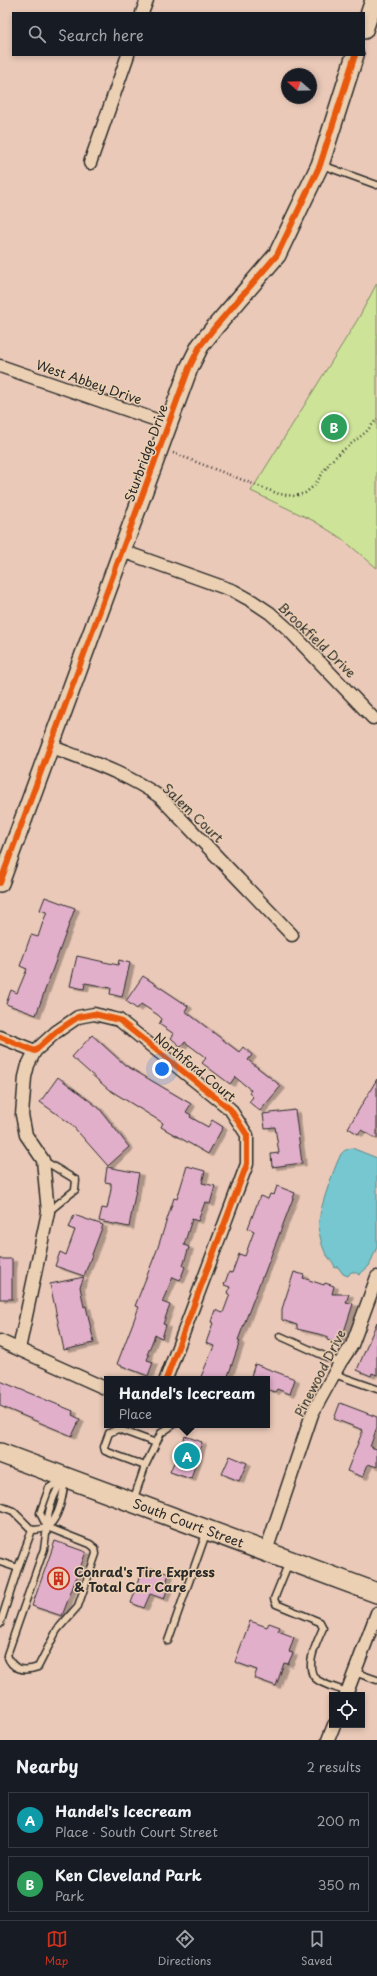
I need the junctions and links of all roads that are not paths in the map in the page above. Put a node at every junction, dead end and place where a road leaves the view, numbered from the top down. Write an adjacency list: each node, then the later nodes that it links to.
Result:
1 (147, 0): 3 (street)
2 (374, 0): 4 (street)
3 (142, 12)
4 (365, 27)
5 (128, 56): 7 (street)
6 (355, 56): 8 (street, Sturbridge Drive)
7 (90, 163)
8 (320, 165): 9 (lane); 11 (street, Sturbridge Drive)
9 (377, 185)
10 (0, 366): 11 (street, West Abbey Drive)
11 (168, 424): 12 (street, Sturbridge Drive)
12 (122, 551): 13 (street, Brookfield Drive); 14 (street, Sturbridge Drive)
13 (373, 718)
14 (50, 746): 15 (street, Sturbridge Drive); 16 (street, Salem Court)
15 (0, 883)
16 (292, 935)
17 (0, 1037): 18 (street)
18 (35, 1051): 19 (street); 27 (street, Northford Court)
19 (43, 1160): 20 (street); 20 (lane)
20 (48, 1212): 24 (street)
21 (377, 1277): 25 (street, Pinewood Drive)
22 (280, 1336): 25 (lane)
23 (0, 1341): 24 (street)
24 (18, 1349): 28 (street)
25 (340, 1363): 26 (street, Pinewood Drive)
26 (334, 1374): 29 (lane); 40 (street, Pinewood Drive)
27 (167, 1376)
28 (104, 1388)
29 (377, 1389)
30 (168, 1428): 31 (lane)
31 (156, 1443): 33 (lane); 33 (lane)
32 (0, 1454): 34 (main road, South Court Street)
33 (145, 1466): 35 (lane)
34 (65, 1477): 35 (main road, South Court Street); 37 (lane); 37 (lane)
35 (133, 1502): 39 (main road, South Court Street)
36 (0, 1506): 38 (lane)
37 (47, 1527): 37 (lane); 38 (lane)
38 (32, 1530): 43 (lane)
39 (208, 1530): 40 (main road, South Court Street); 47 (lane)
40 (266, 1551): 41 (main road, South Court Street)
41 (289, 1561): 44 (main road, South Court Street); 50 (lane)
42 (0, 1562): 43 (lane)
43 (18, 1568): 46 (lane)
44 (377, 1592)
45 (377, 1613): 48 (street)
46 (0, 1624)
47 (168, 1641)
48 (354, 1672): 49 (lane); 51 (street)
49 (377, 1680)
50 (344, 1692)
51 (346, 1692)
52 (333, 1728): 53 (street)
53 (328, 1740)

